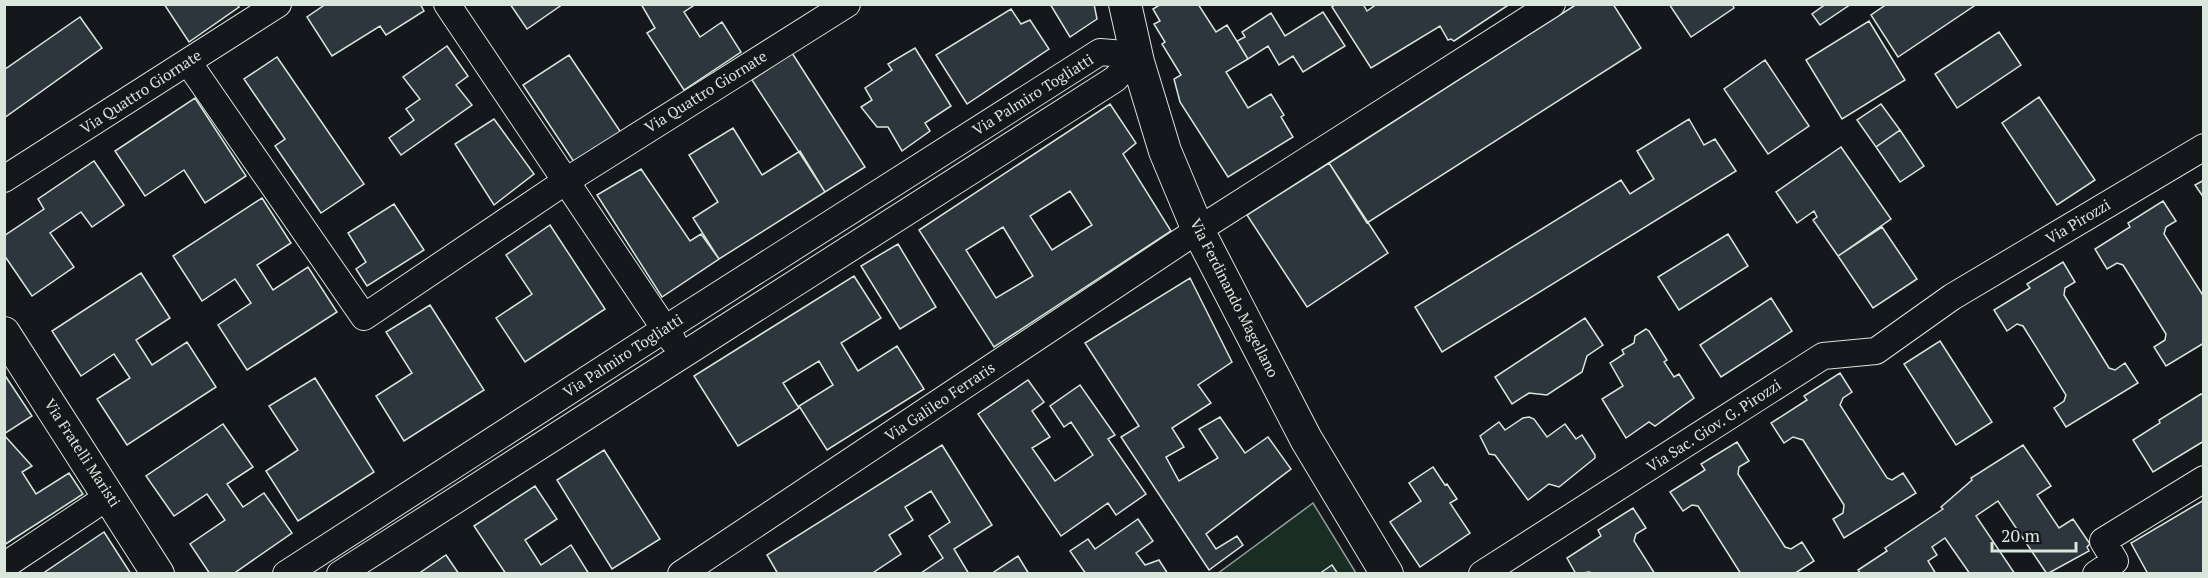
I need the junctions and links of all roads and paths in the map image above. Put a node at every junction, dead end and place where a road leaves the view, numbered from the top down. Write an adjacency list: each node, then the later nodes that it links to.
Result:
1 (447, 4): 10 (street)
2 (847, 4): 10 (street, Via Quattro Giornate)
3 (1125, 4): 6 (street, Via Ferdinando Magellano)
4 (1552, 4): 11 (street, Via Galileo Ferraris)
5 (274, 6): 7 (street, Via Quattro Giornate)
6 (1137, 55): 11 (street, Via Ferdinando Magellano); 13 (street, Via Palmiro Togliatti); 15 (street, Via Palmiro Togliatti)
7 (188, 62): 9 (street, Via Quattro Giornate); 10 (street, Via Quattro Giornate)
8 (2204, 147): 12 (street, Via Pirozzi)
9 (4, 179)
10 (566, 181): 13 (street)
11 (1198, 230): 22 (street, Via Galileo Ferraris); 23 (street, Via Ferdinando Magellano)
12 (1952, 297): 24 (street, Via Sac. Giov. G. Pirozzi)
13 (665, 329): 15 (street); 20 (street, Via Palmiro Togliatti)
14 (4, 333): 17 (street, Via Fratelli Maristi)
15 (682, 354): 21 (street, Via Palmiro Togliatti)
16 (2204, 479): 25 (street)
17 (109, 496): 18 (street); 19 (street, Via Fratelli Maristi)
18 (4, 566)
19 (159, 573)
20 (286, 573)
21 (340, 573)
22 (681, 573)
23 (1387, 573)
24 (1482, 573)
25 (2096, 573)

